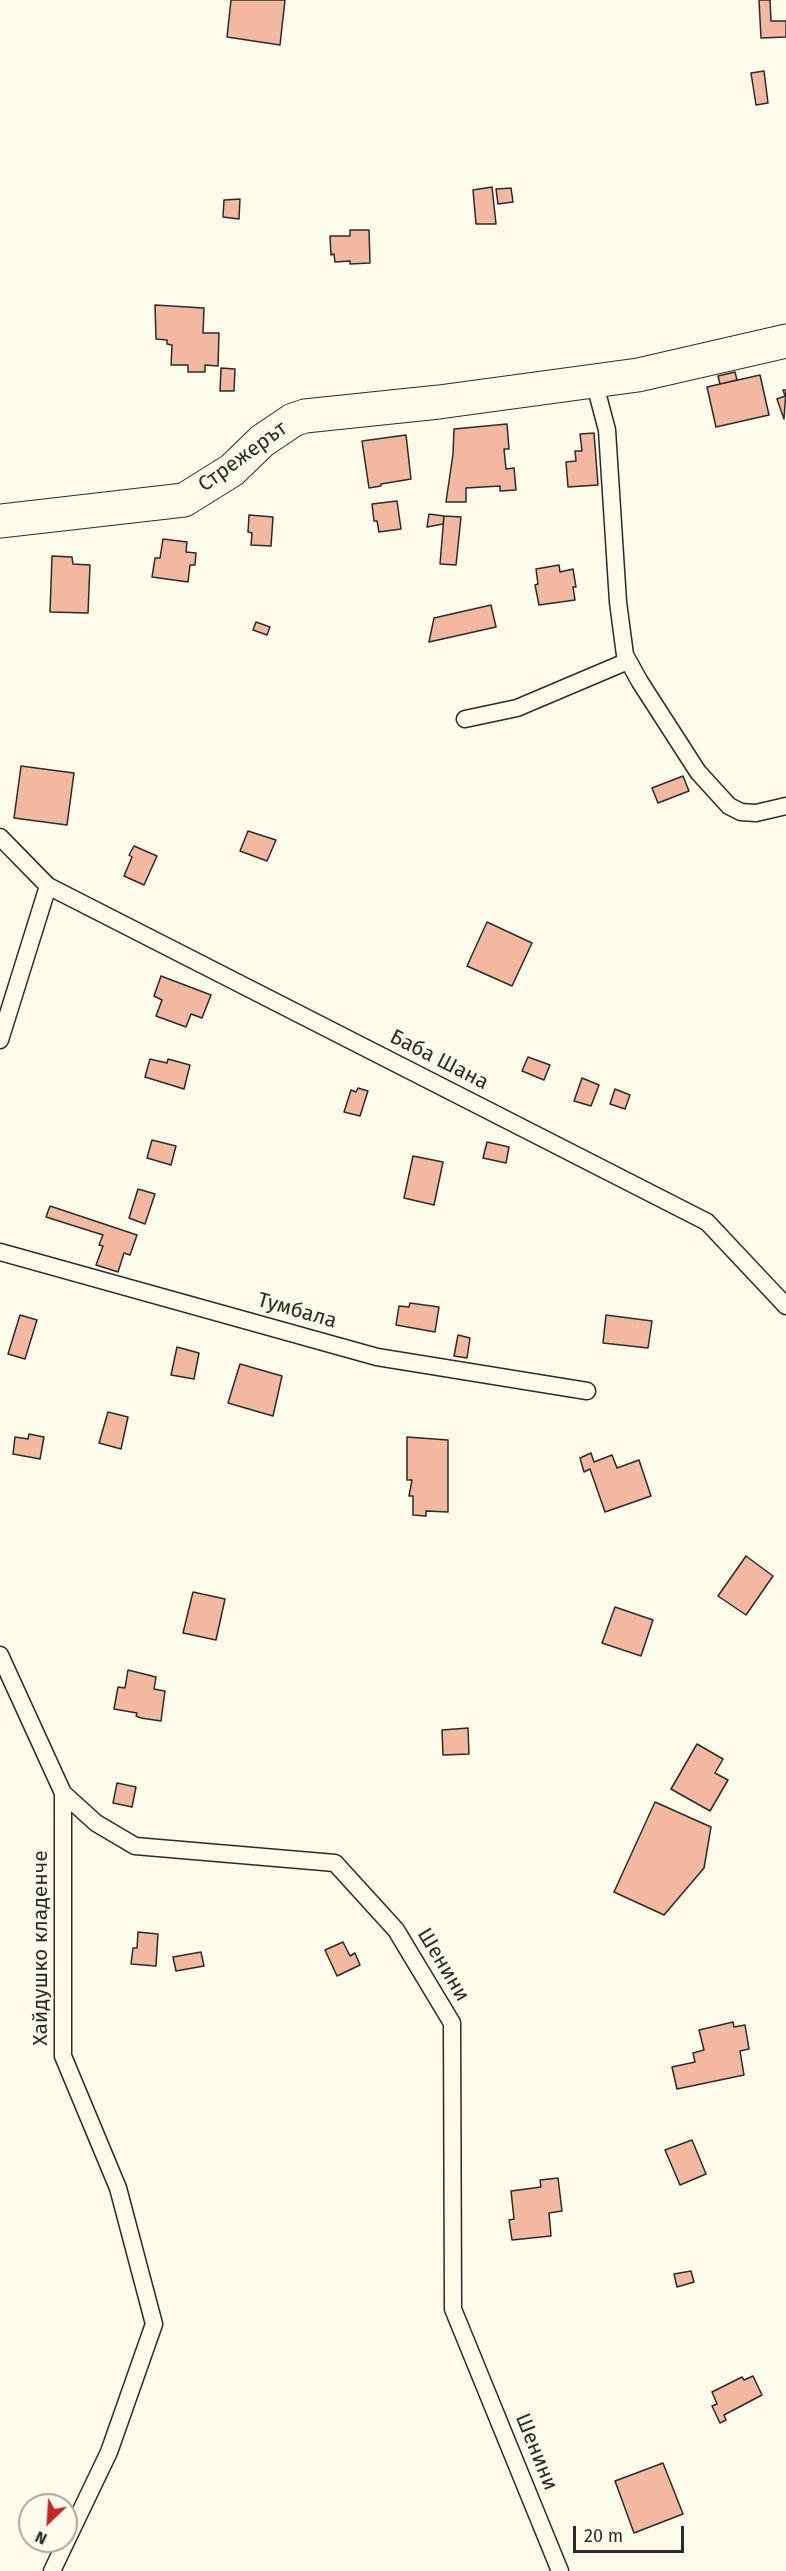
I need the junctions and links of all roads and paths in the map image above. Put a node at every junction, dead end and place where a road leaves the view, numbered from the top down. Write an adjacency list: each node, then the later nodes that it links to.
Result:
1 (786, 341): 2 (street, Стрежерът)
2 (594, 381): 3 (street, Стрежерът); 4 (lane)
3 (0, 521)
4 (628, 662): 5 (lane); 6 (lane)
5 (465, 719)
6 (786, 806)
7 (0, 837): 8 (lane)
8 (48, 886): 9 (lane); 11 (lane, Баба Шана)
9 (0, 1040)
10 (0, 1252): 12 (lane, Тумбала)
11 (786, 1306)
12 (587, 1391)
13 (0, 1654): 14 (lane, Шенини)
14 (63, 1793): 15 (lane, Хайдушко кладенче); 16 (lane, Шенини)
15 (52, 2571)
16 (560, 2571)

